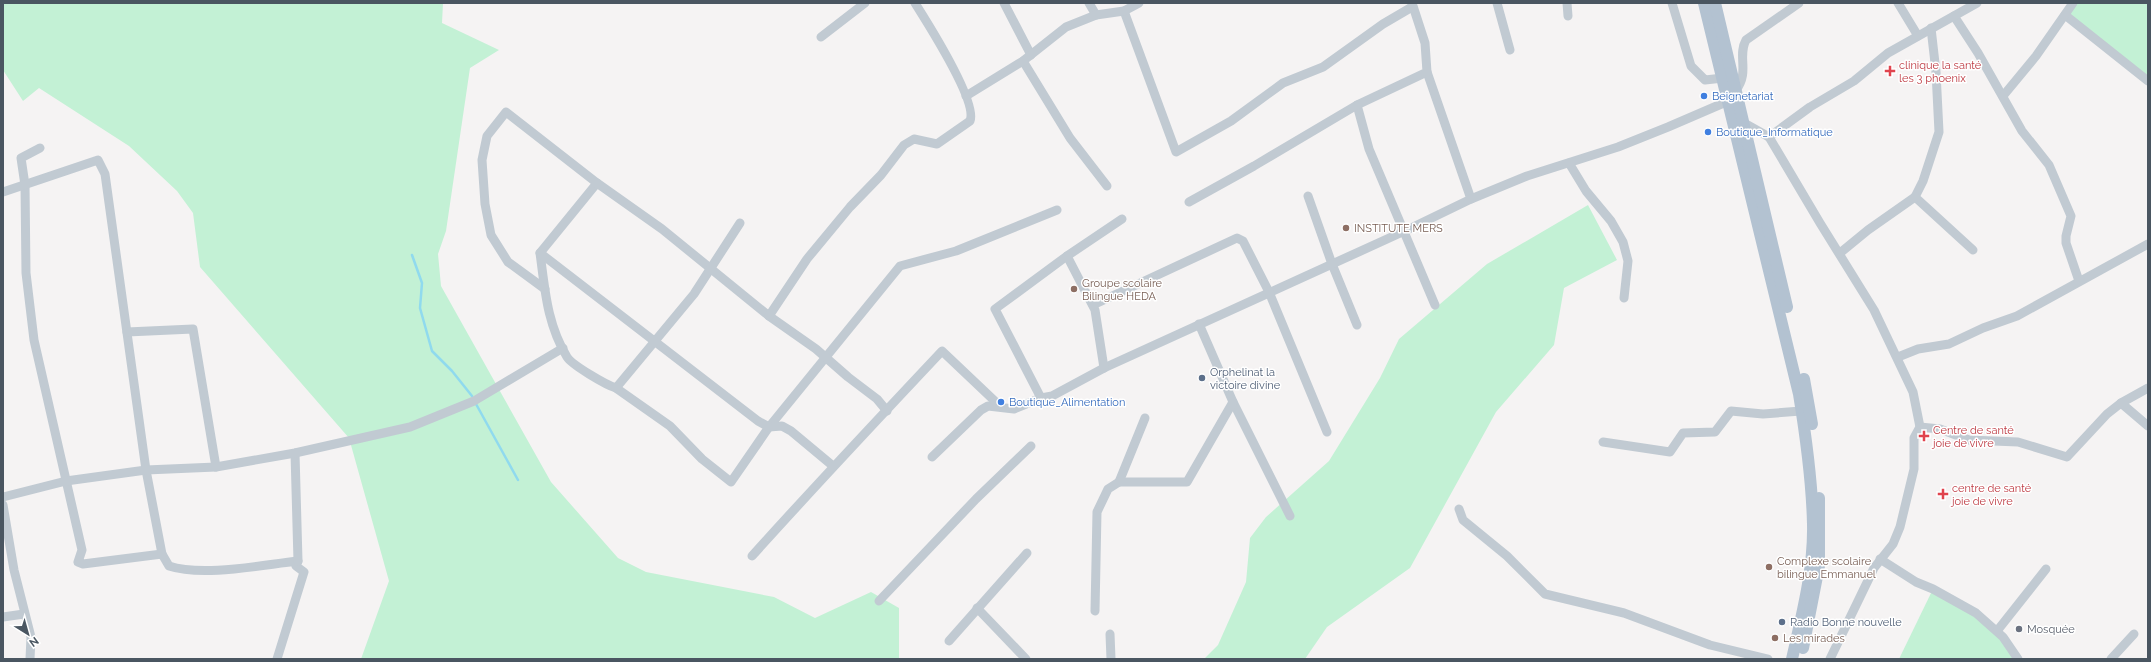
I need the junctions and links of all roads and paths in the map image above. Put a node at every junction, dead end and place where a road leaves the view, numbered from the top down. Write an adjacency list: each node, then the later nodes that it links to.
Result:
1 (865, 3): 23 (street)
2 (915, 3): 29 (street)
3 (1004, 3): 25 (street)
4 (1089, 3): 17 (street)
5 (1139, 3): 16 (street)
6 (1498, 3): 24 (street)
7 (1567, 3): 19 (street)
8 (1672, 3): 27 (street)
9 (1704, 3): 27 (main road)
10 (1715, 3): 30 (main road)
11 (1798, 3): 30 (street)
12 (1898, 3): 22 (street)
13 (1977, 3): 20 (street)
14 (2073, 3): 18 (street)
15 (1412, 5): 16 (street); 26 (street)
16 (1124, 11): 17 (street)
17 (1096, 15): 25 (street)
18 (2065, 15): 28 (street); 31 (street)
19 (1568, 16)
20 (1954, 16): 21 (street); 31 (street)
21 (1931, 28): 22 (street); 42 (street)
22 (1918, 36): 34 (street)
23 (821, 37)
24 (1510, 50)
25 (1027, 58): 29 (street); 39 (street)
26 (1427, 72): 32 (street); 43 (street)
27 (1723, 78): 30 (main road)
28 (2148, 81)
29 (966, 96): 62 (street)
30 (1734, 96): 33 (main road); 36 (street); 78 (main road)
31 (2003, 96): 56 (street)
32 (1357, 105): 44 (street); 48 (street)
33 (1744, 123): 34 (street); 118 (main road)
34 (1769, 137): 52 (street)
35 (40, 148): 38 (street)
36 (1569, 163): 43 (street); 59 (street)
37 (597, 183): 51 (street); 55 (street); 57 (street)
38 (25, 185): 40 (street); 65 (street); 91 (street)
39 (1107, 186)
40 (3, 192)
41 (1308, 196): 54 (street)
42 (1915, 197): 50 (street); 52 (street)
43 (1470, 199): 48 (street)
44 (1189, 202)
45 (1057, 210): 68 (street)
46 (1122, 219): 53 (street)
47 (740, 223): 55 (street)
48 (1403, 232): 54 (street); 61 (street)
49 (2148, 244): 56 (street)
50 (1973, 250)
51 (540, 253): 57 (street); 66 (street)
52 (1840, 253): 69 (street)
53 (1067, 256): 60 (street); 73 (street)
54 (1332, 264): 58 (street); 64 (street)
55 (711, 270): 62 (street); 66 (street)
56 (2079, 281): 69 (street)
57 (545, 289): 67 (street)
58 (1269, 292): 60 (street); 63 (street); 83 (street)
59 (1624, 298)
60 (1093, 305): 70 (street)
61 (1435, 305)
62 (769, 316): 68 (street)
63 (1199, 324): 70 (street); 74 (street)
64 (1357, 325)
65 (127, 332): 89 (street); 90 (street)
66 (656, 343): 71 (street); 81 (street)
67 (563, 348): 71 (street); 86 (street)
68 (825, 357): 77 (street); 81 (street)
69 (1898, 357): 82 (street)
70 (1104, 368): 73 (street)
71 (616, 388): 81 (street)
72 (2148, 388): 75 (street)
73 (1041, 398): 76 (street)
74 (1233, 402): 92 (street); 96 (street)
75 (2121, 403): 80 (street); 82 (street)
76 (1000, 406): 77 (street); 87 (street)
77 (887, 411): 88 (street)
78 (1802, 411): 84 (street); 117 (main road)
79 (1145, 418): 92 (street)
80 (2148, 426)
81 (769, 427): 88 (street)
82 (1920, 427): 100 (street)
83 (1327, 432)
84 (1602, 442)
85 (1031, 446): 103 (street)
86 (295, 453): 89 (street); 101 (street)
87 (932, 457)
88 (833, 466): 99 (street)
89 (216, 467): 90 (street)
90 (146, 470): 91 (street); 98 (street)
91 (66, 481): 93 (street); 98 (street)
92 (1119, 482): 105 (street)
93 (3, 497)
94 (3, 505): 106 (street)
95 (1459, 509): 116 (street)
96 (1290, 516)
97 (1027, 553): 104 (street)
98 (162, 554): 101 (street)
99 (752, 556)
100 (1880, 559): 108 (street); 119 (street)
101 (298, 561): 113 (street)
102 (2046, 569): 108 (street)
103 (878, 601)
104 (977, 608): 111 (street); 114 (street)
105 (1095, 611)
106 (24, 614): 107 (street); 112 (street)
107 (3, 617)
108 (1997, 631): 120 (street)
109 (1110, 634): 115 (street)
110 (2134, 634): 121 (street)
111 (950, 641)
112 (30, 659)
113 (277, 659)
114 (1026, 659)
115 (1111, 659)
116 (1768, 659)
117 (1792, 659)
118 (1800, 659)
119 (1830, 659)
120 (2018, 659)
121 (2111, 659)

